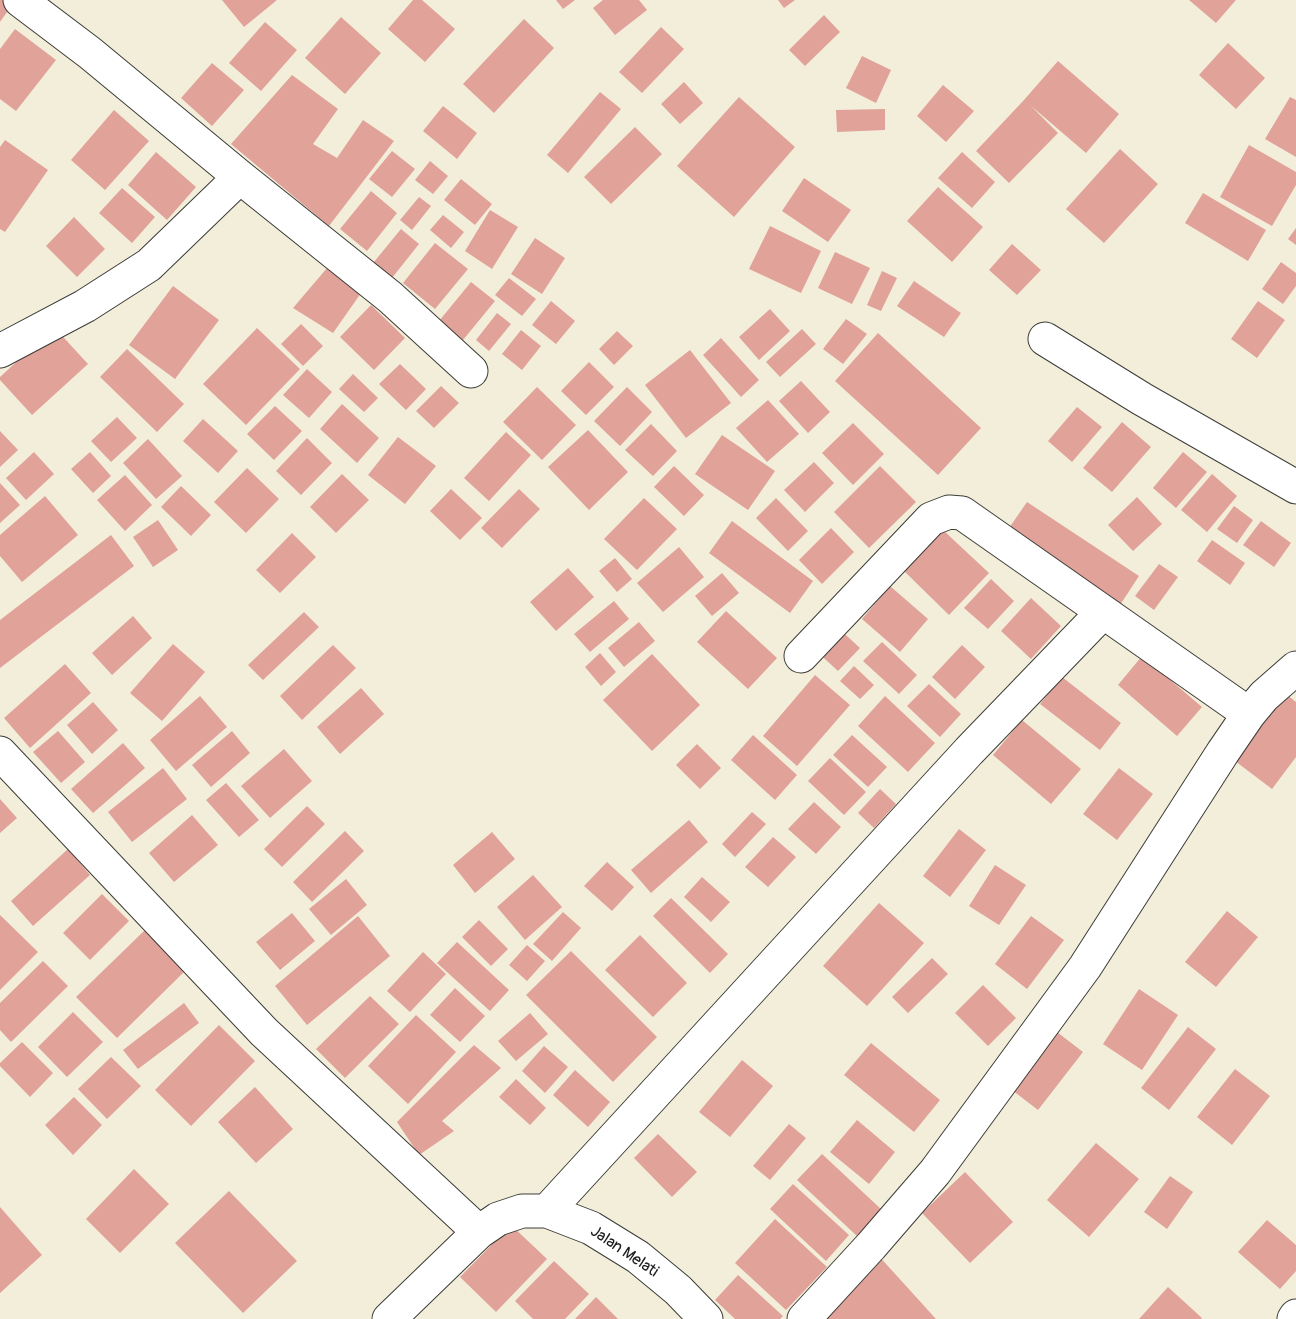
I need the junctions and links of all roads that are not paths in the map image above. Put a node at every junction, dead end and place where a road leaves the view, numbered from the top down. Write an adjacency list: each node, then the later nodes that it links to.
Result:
1 (20, 0): 2 (street)
2 (240, 177): 4 (street); 5 (street)
3 (1045, 339): 6 (street)
4 (0, 351)
5 (471, 371)
6 (1296, 487)
7 (1103, 612): 8 (street); 10 (street); 12 (street)
8 (801, 656)
9 (1296, 668): 10 (street)
10 (1249, 714): 16 (street)
11 (0, 753): 13 (street)
12 (547, 1211): 13 (street, Jalan Melati); 15 (street, Jalan Melati)
13 (479, 1232): 14 (street, Jalan Melati)
14 (389, 1319)
15 (706, 1319)
16 (804, 1319)

